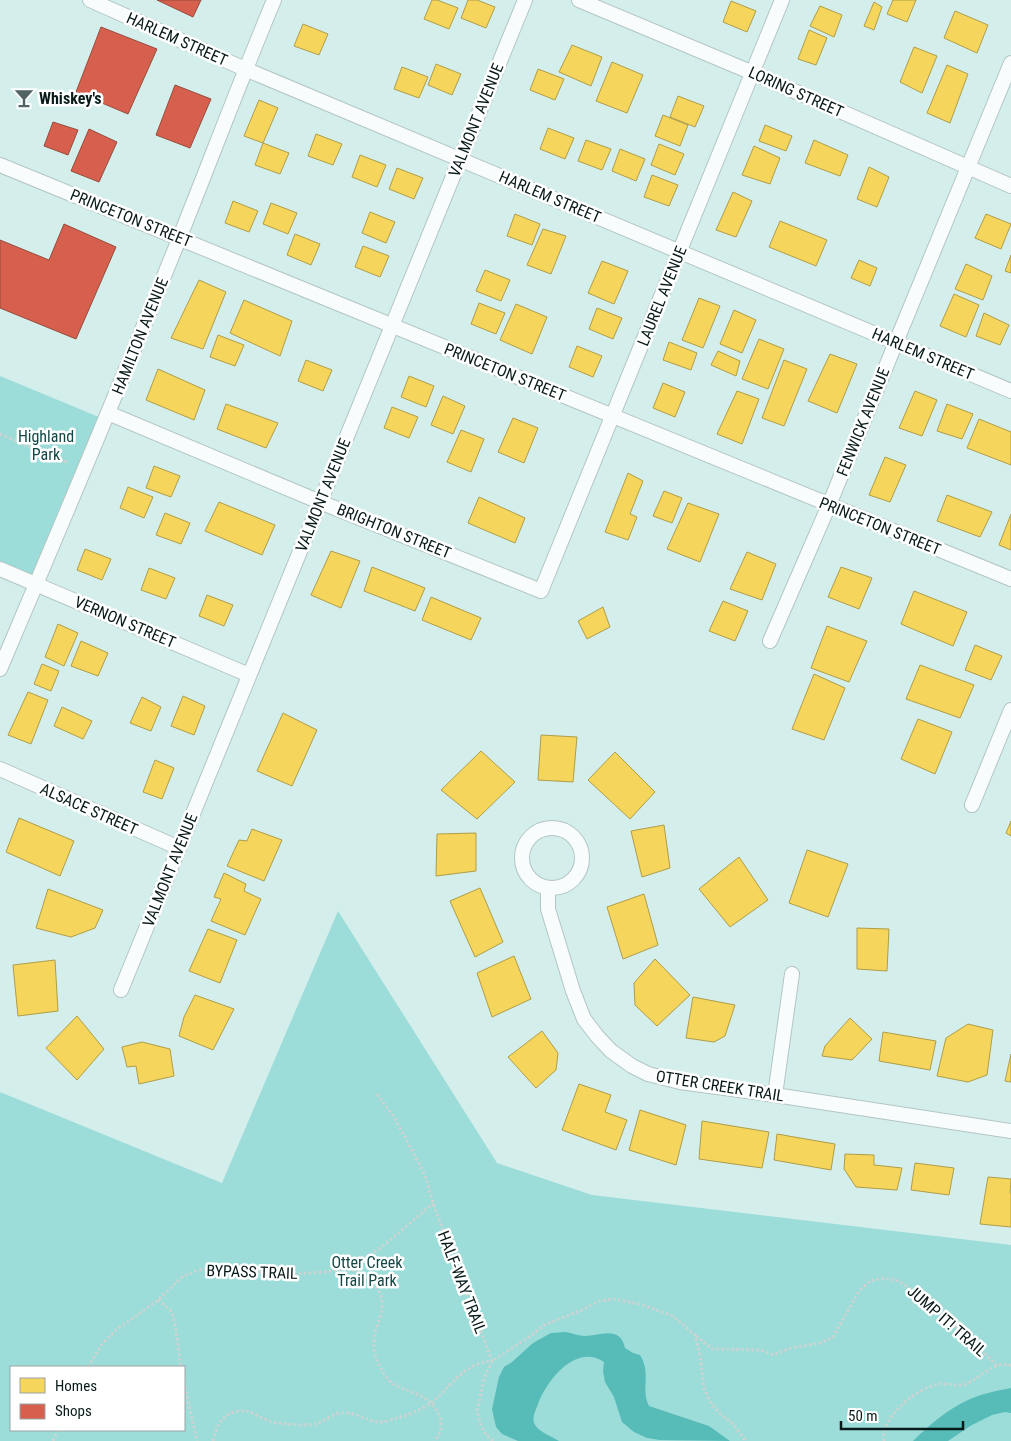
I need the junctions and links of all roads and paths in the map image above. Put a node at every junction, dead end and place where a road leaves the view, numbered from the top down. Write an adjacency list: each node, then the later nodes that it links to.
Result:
1 (90, 0): 7 (street, HARLEM STREET)
2 (274, 0): 7 (street, HAMILTON AVENUE)
3 (525, 0): 9 (street, VALMONT AVENUE)
4 (579, 0): 8 (street, LORING STREET)
5 (782, 0): 8 (street, LAUREL AVENUE)
6 (1011, 63): 11 (street, FENWICK AVENUE)
7 (245, 69): 9 (street, HARLEM STREET); 13 (street, HAMILTON AVENUE)
8 (753, 72): 11 (street, LORING STREET); 14 (street, LAUREL AVENUE)
9 (460, 159): 14 (street, HARLEM STREET); 15 (street, VALMONT AVENUE)
10 (0, 165): 13 (street, PRINCETON STREET)
11 (968, 168): 12 (street, LORING STREET); 16 (street, FENWICK AVENUE)
12 (1011, 186)
13 (179, 238): 15 (street, PRINCETON STREET); 18 (street, HAMILTON AVENUE)
14 (680, 252): 16 (street, HARLEM STREET); 19 (street, LAUREL AVENUE)
15 (392, 325): 19 (street, PRINCETON STREET); 22 (street, VALMONT AVENUE)
16 (896, 342): 17 (street, HARLEM STREET); 23 (street, FENWICK AVENUE)
17 (1011, 391)
18 (108, 413): 22 (street, BRIGHTON STREET); 26 (street, HAMILTON AVENUE)
19 (614, 416): 23 (street, PRINCETON STREET); 27 (street, LAUREL AVENUE)
20 (0, 434): 21 (path)
21 (69, 463)
22 (320, 502): 27 (street, BRIGHTON STREET); 30 (street, VALMONT AVENUE)
23 (829, 505): 25 (street, PRINCETON STREET); 28 (street, FENWICK AVENUE)
24 (0, 569): 26 (street, VERNON STREET)
25 (1011, 579)
26 (36, 584): 29 (street, HAMILTON AVENUE); 30 (street, VERNON STREET)
27 (541, 591)
28 (770, 641)
29 (0, 669)
30 (249, 675): 34 (street, VALMONT AVENUE)
31 (1011, 710): 33 (street)
32 (0, 769): 34 (street, ALSACE STREET)
33 (972, 805)
34 (179, 848): 37 (street, VALMONT AVENUE)
35 (548, 888): 35 (street); 39 (street, OTTER CREEK TRAIL)
36 (792, 974): 39 (street)
37 (121, 990)
38 (376, 1093): 41 (path, HALF-WAY TRAIL)
39 (775, 1095): 40 (street, OTTER CREEK TRAIL)
40 (1011, 1131)
41 (433, 1203): 42 (path, BYPASS TRAIL); 45 (path, HALF-WAY TRAIL)
42 (347, 1268): 43 (path, BYPASS TRAIL); 51 (path)
43 (158, 1300): 47 (path, BYPASS TRAIL); 48 (path)
44 (695, 1336): 45 (path, JUMP IT! TRAIL); 49 (path, JUMP IT! TRAIL); 56 (path)
45 (492, 1360): 51 (path, JUMP IT! TRAIL); 55 (path)
46 (1011, 1365): 49 (path)
47 (89, 1366)
48 (181, 1366)
49 (996, 1366): 57 (path)
50 (185, 1387): 52 (path)
51 (431, 1403): 53 (path, JUMP IT! TRAIL); 54 (path)
52 (197, 1441)
53 (213, 1441)
54 (434, 1441)
55 (493, 1441)
56 (746, 1441)
57 (884, 1441)

